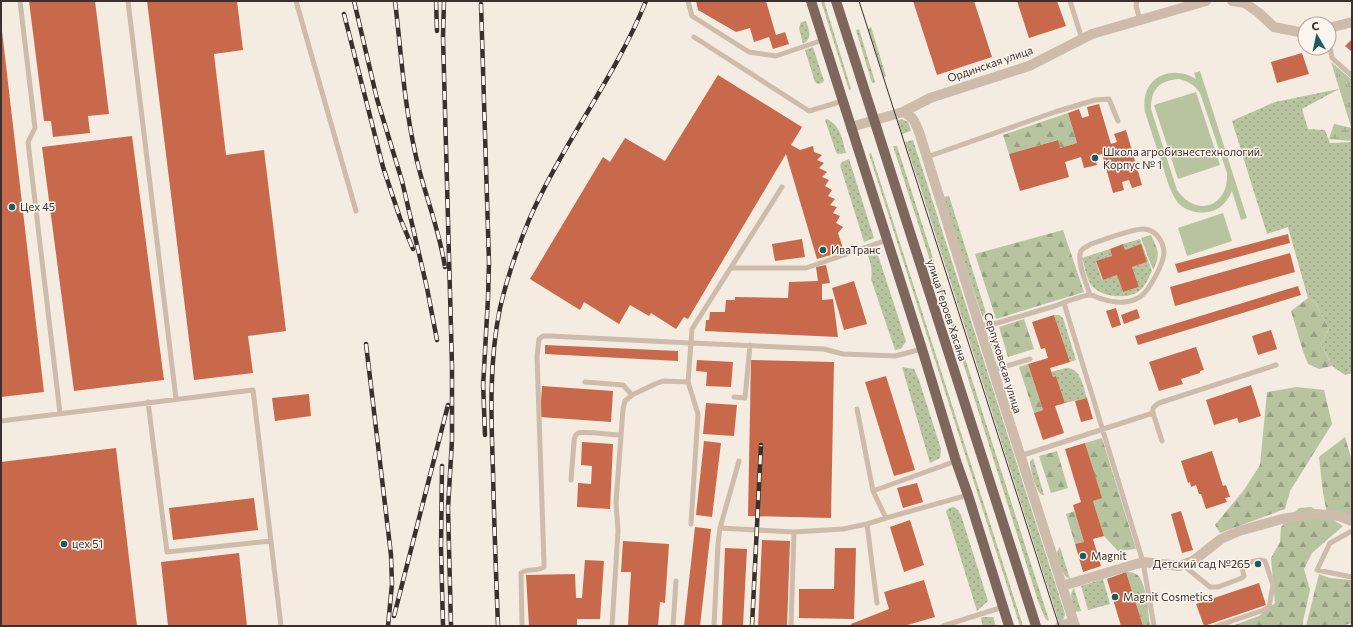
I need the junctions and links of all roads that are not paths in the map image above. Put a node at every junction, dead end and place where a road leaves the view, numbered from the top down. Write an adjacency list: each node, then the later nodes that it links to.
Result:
1 (20, 1): 46 (lane)
2 (128, 1): 43 (lane)
3 (296, 1): 27 (lane)
4 (688, 1): 17 (lane)
5 (811, 1): 17 (main road)
6 (836, 1): 22 (main road, улица Героев Хасана)
7 (1070, 1): 16 (lane)
8 (1137, 1): 11 (lane)
9 (1206, 1): 11 (street, Ординская улица)
10 (1232, 1): 14 (street)
11 (1140, 20): 16 (street, Ординская улица)
12 (1352, 22): 13 (street)
13 (1337, 26)
14 (1297, 32)
15 (694, 37): 20 (lane)
16 (1082, 39): 21 (street, Ординская улица)
17 (824, 40): 20 (main road)
18 (1332, 56): 19 (lane)
19 (1352, 76)
20 (842, 101): 24 (main road)
21 (903, 112): 22 (street, Ординская улица); 25 (street, Серпуховская улица)
22 (874, 120): 24 (street, Ординская улица); 82 (main road, улица Героев Хасана)
23 (1118, 121): 25 (lane)
24 (851, 127): 28 (main road)
25 (927, 157): 32 (street, Серпуховская улица)
26 (782, 187): 29 (lane)
27 (356, 211)
28 (887, 240): 29 (lane); 35 (main road)
29 (730, 268): 33 (lane)
30 (1090, 295): 30 (lane); 31 (lane)
31 (1064, 303): 32 (lane); 49 (lane)
32 (979, 326): 38 (street, Серпуховская улица)
33 (691, 342): 34 (lane); 40 (lane); 75 (lane)
34 (750, 345): 35 (lane); 42 (lane)
35 (922, 349): 54 (main road)
36 (1030, 359): 38 (lane)
37 (1276, 365): 47 (lane)
38 (993, 370): 52 (street, Серпуховская улица)
39 (585, 382): 41 (lane)
40 (688, 382): 41 (lane); 60 (lane)
41 (632, 395): 50 (lane)
42 (734, 397)
43 (176, 399): 44 (lane); 65 (lane)
44 (148, 402): 46 (lane); 65 (lane)
45 (857, 409): 56 (lane)
46 (60, 413): 48 (lane)
47 (1153, 414): 49 (lane); 51 (lane)
48 (1, 421)
49 (1103, 430): 52 (lane); 66 (lane)
50 (621, 435): 55 (lane); 76 (lane)
51 (1162, 441)
52 (1020, 456): 70 (street, Серпуховская улица)
53 (739, 461): 62 (lane)
54 (956, 461): 56 (lane); 57 (main road)
55 (571, 480)
56 (873, 491): 58 (lane)
57 (968, 495): 58 (lane); 72 (main road)
58 (886, 518): 61 (lane)
59 (1352, 521): 67 (street)
60 (691, 524)
61 (868, 524): 64 (lane); 71 (lane)
62 (720, 528): 64 (lane); 78 (lane)
63 (1352, 531): 68 (lane)
64 (794, 532): 79 (lane)
65 (271, 541): 74 (lane)
66 (1143, 562): 67 (street); 70 (street); 84 (lane)
67 (1183, 565): 85 (lane)
68 (1352, 577)
69 (676, 581): 77 (lane)
70 (1062, 586): 73 (street, Серпуховская улица)
71 (877, 603)
72 (1003, 606): 80 (lane); 81 (main road)
73 (1074, 624): 83 (street)
74 (281, 626)
75 (522, 626)
76 (612, 626)
77 (673, 626)
78 (714, 626)
79 (791, 626)
80 (943, 626)
81 (1009, 626)
82 (1036, 626)
83 (1060, 626)
84 (1154, 626)
85 (1217, 626)

